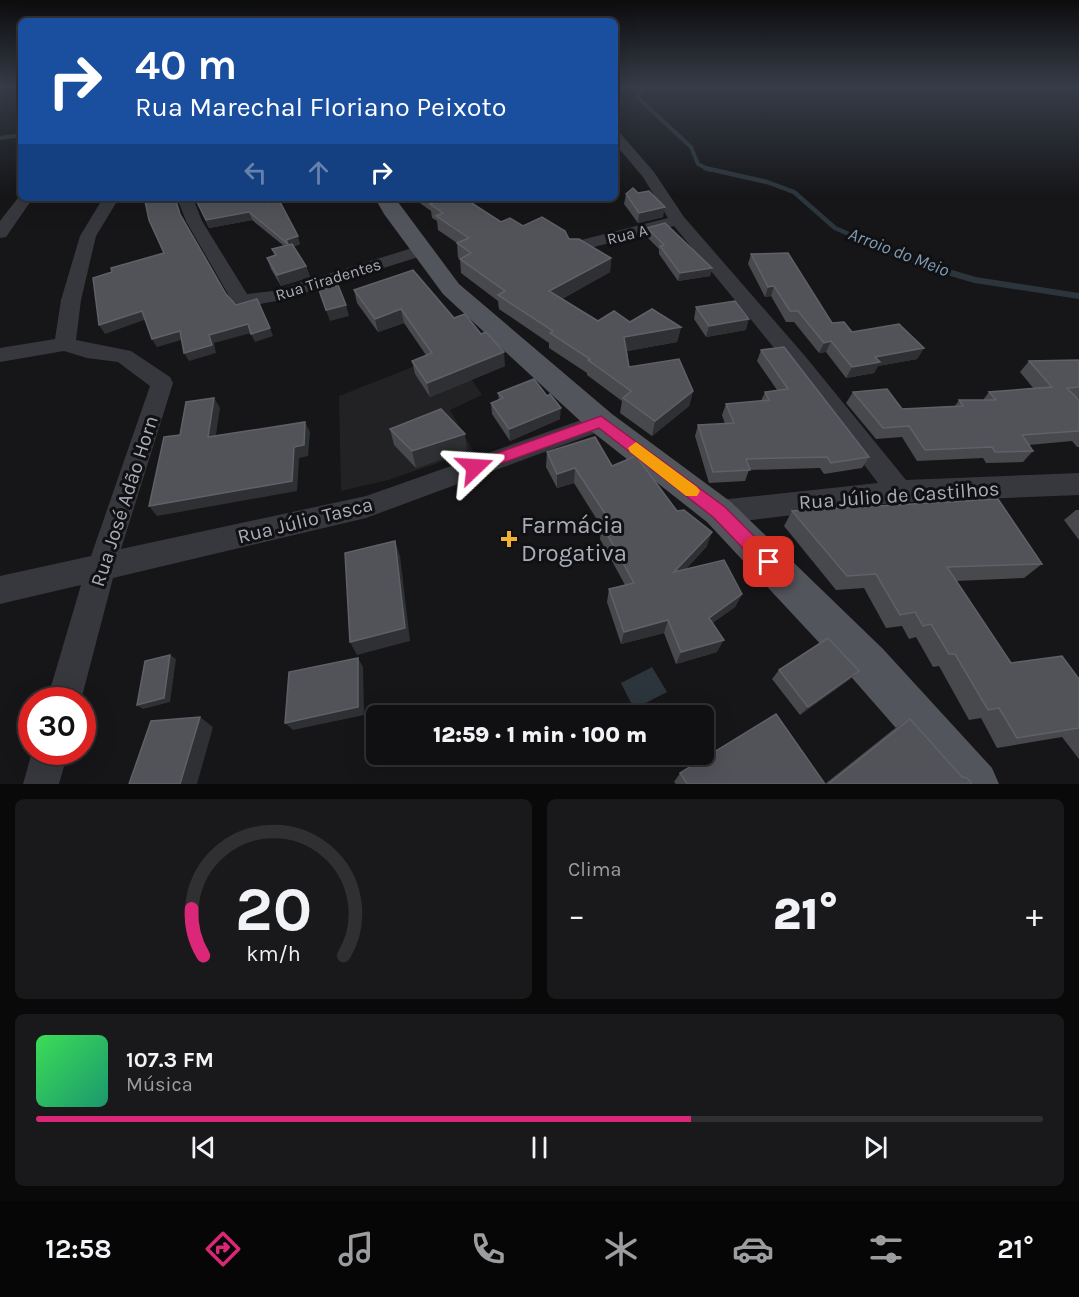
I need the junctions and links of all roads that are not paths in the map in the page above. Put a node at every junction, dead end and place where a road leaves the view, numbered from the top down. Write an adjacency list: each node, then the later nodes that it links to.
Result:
1 (618, 139): 6 (street)
2 (22, 201): 7 (street)
3 (109, 201): 10 (street)
4 (186, 201): 9 (street, Rua Tiradentes)
5 (388, 201): 9 (main road)
6 (678, 220): 8 (street, Rua A); 14 (street)
7 (0, 233)
8 (575, 247)
9 (422, 250): 12 (main road)
10 (76, 347): 11 (street); 16 (street, Rua José Adão Horn)
11 (0, 355)
12 (601, 422): 15 (main road); 16 (street, Rua Júlio Tasca)
13 (1079, 484): 14 (street, Rua Júlio de Castilhos)
14 (900, 491): 15 (street, Rua Júlio de Castilhos)
15 (719, 512): 21 (main road)
16 (101, 568): 17 (street, Rua Júlio Tasca); 18 (street, Rua José Adão Horn)
17 (0, 590)
18 (68, 687)
19 (46, 765): 20 (street)
20 (41, 784)
21 (976, 784)

